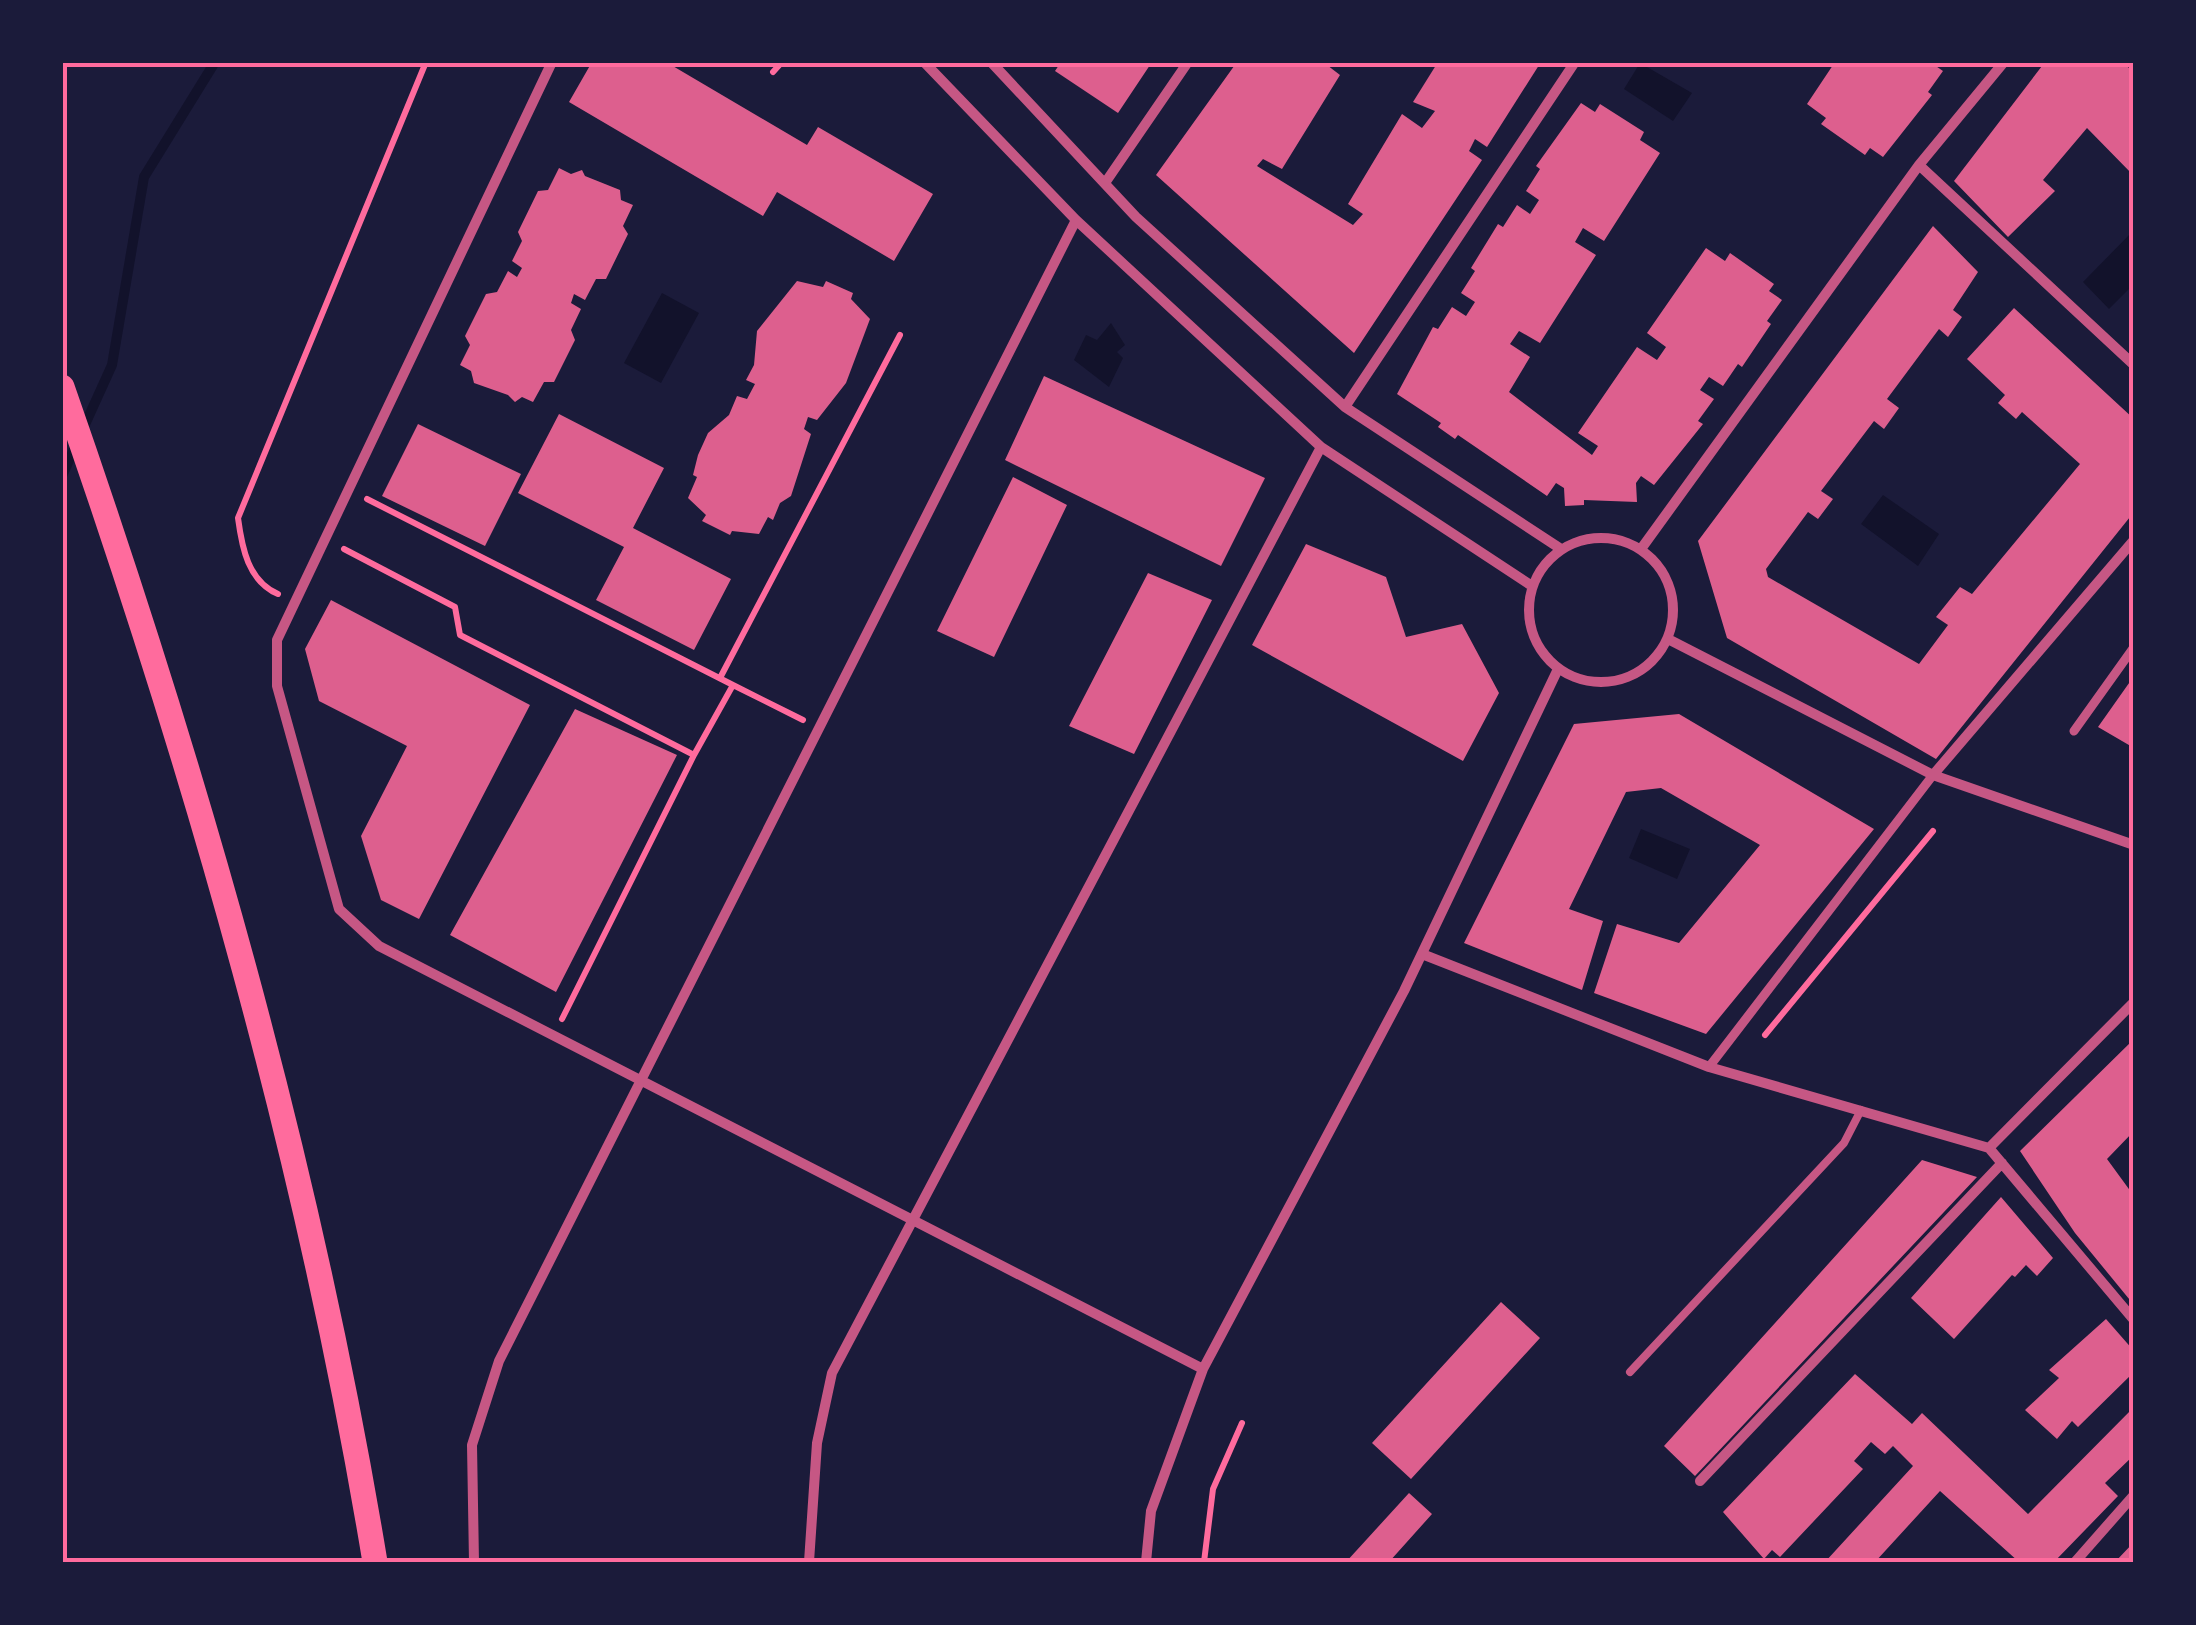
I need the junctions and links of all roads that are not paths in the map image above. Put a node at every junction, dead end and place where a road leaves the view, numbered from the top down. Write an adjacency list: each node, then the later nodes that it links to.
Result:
1 (552, 62): 27 (street)
2 (924, 62): 9 (street)
3 (991, 62): 8 (street)
4 (1188, 62): 8 (street)
5 (1575, 62): 12 (street)
6 (2004, 62): 7 (street)
7 (1919, 165): 10 (street); 15 (street)
8 (1105, 184): 12 (street)
9 (1076, 220): 13 (street); 27 (street)
10 (2134, 365)
11 (62, 387): 37 (main road)
12 (1345, 407): 16 (street)
13 (1322, 447): 17 (street); 31 (street)
14 (2134, 540): 22 (street)
15 (1640, 548): 16 (street); 18 (street)
16 (1561, 549): 17 (street)
17 (1532, 586): 20 (street)
18 (1668, 639): 20 (street); 22 (street)
19 (2134, 647): 21 (street)
20 (1558, 669): 24 (street)
21 (2074, 731)
22 (1933, 775): 23 (street); 26 (street)
23 (2134, 845)
24 (1422, 954): 26 (street); 33 (street)
25 (2134, 1002): 29 (street)
26 (1709, 1067): 28 (street)
27 (640, 1076): 31 (street); 38 (street)
28 (1861, 1110): 29 (street); 34 (lane)
29 (1989, 1148): 30 (street)
30 (2002, 1163): 32 (street); 35 (street)
31 (916, 1218): 33 (street); 39 (street)
32 (2134, 1320)
33 (1202, 1369): 40 (street)
34 (1630, 1372)
35 (1700, 1481)
36 (2134, 1495): 41 (street)
37 (375, 1562)
38 (474, 1562)
39 (808, 1562)
40 (1146, 1562)
41 (2075, 1562)

